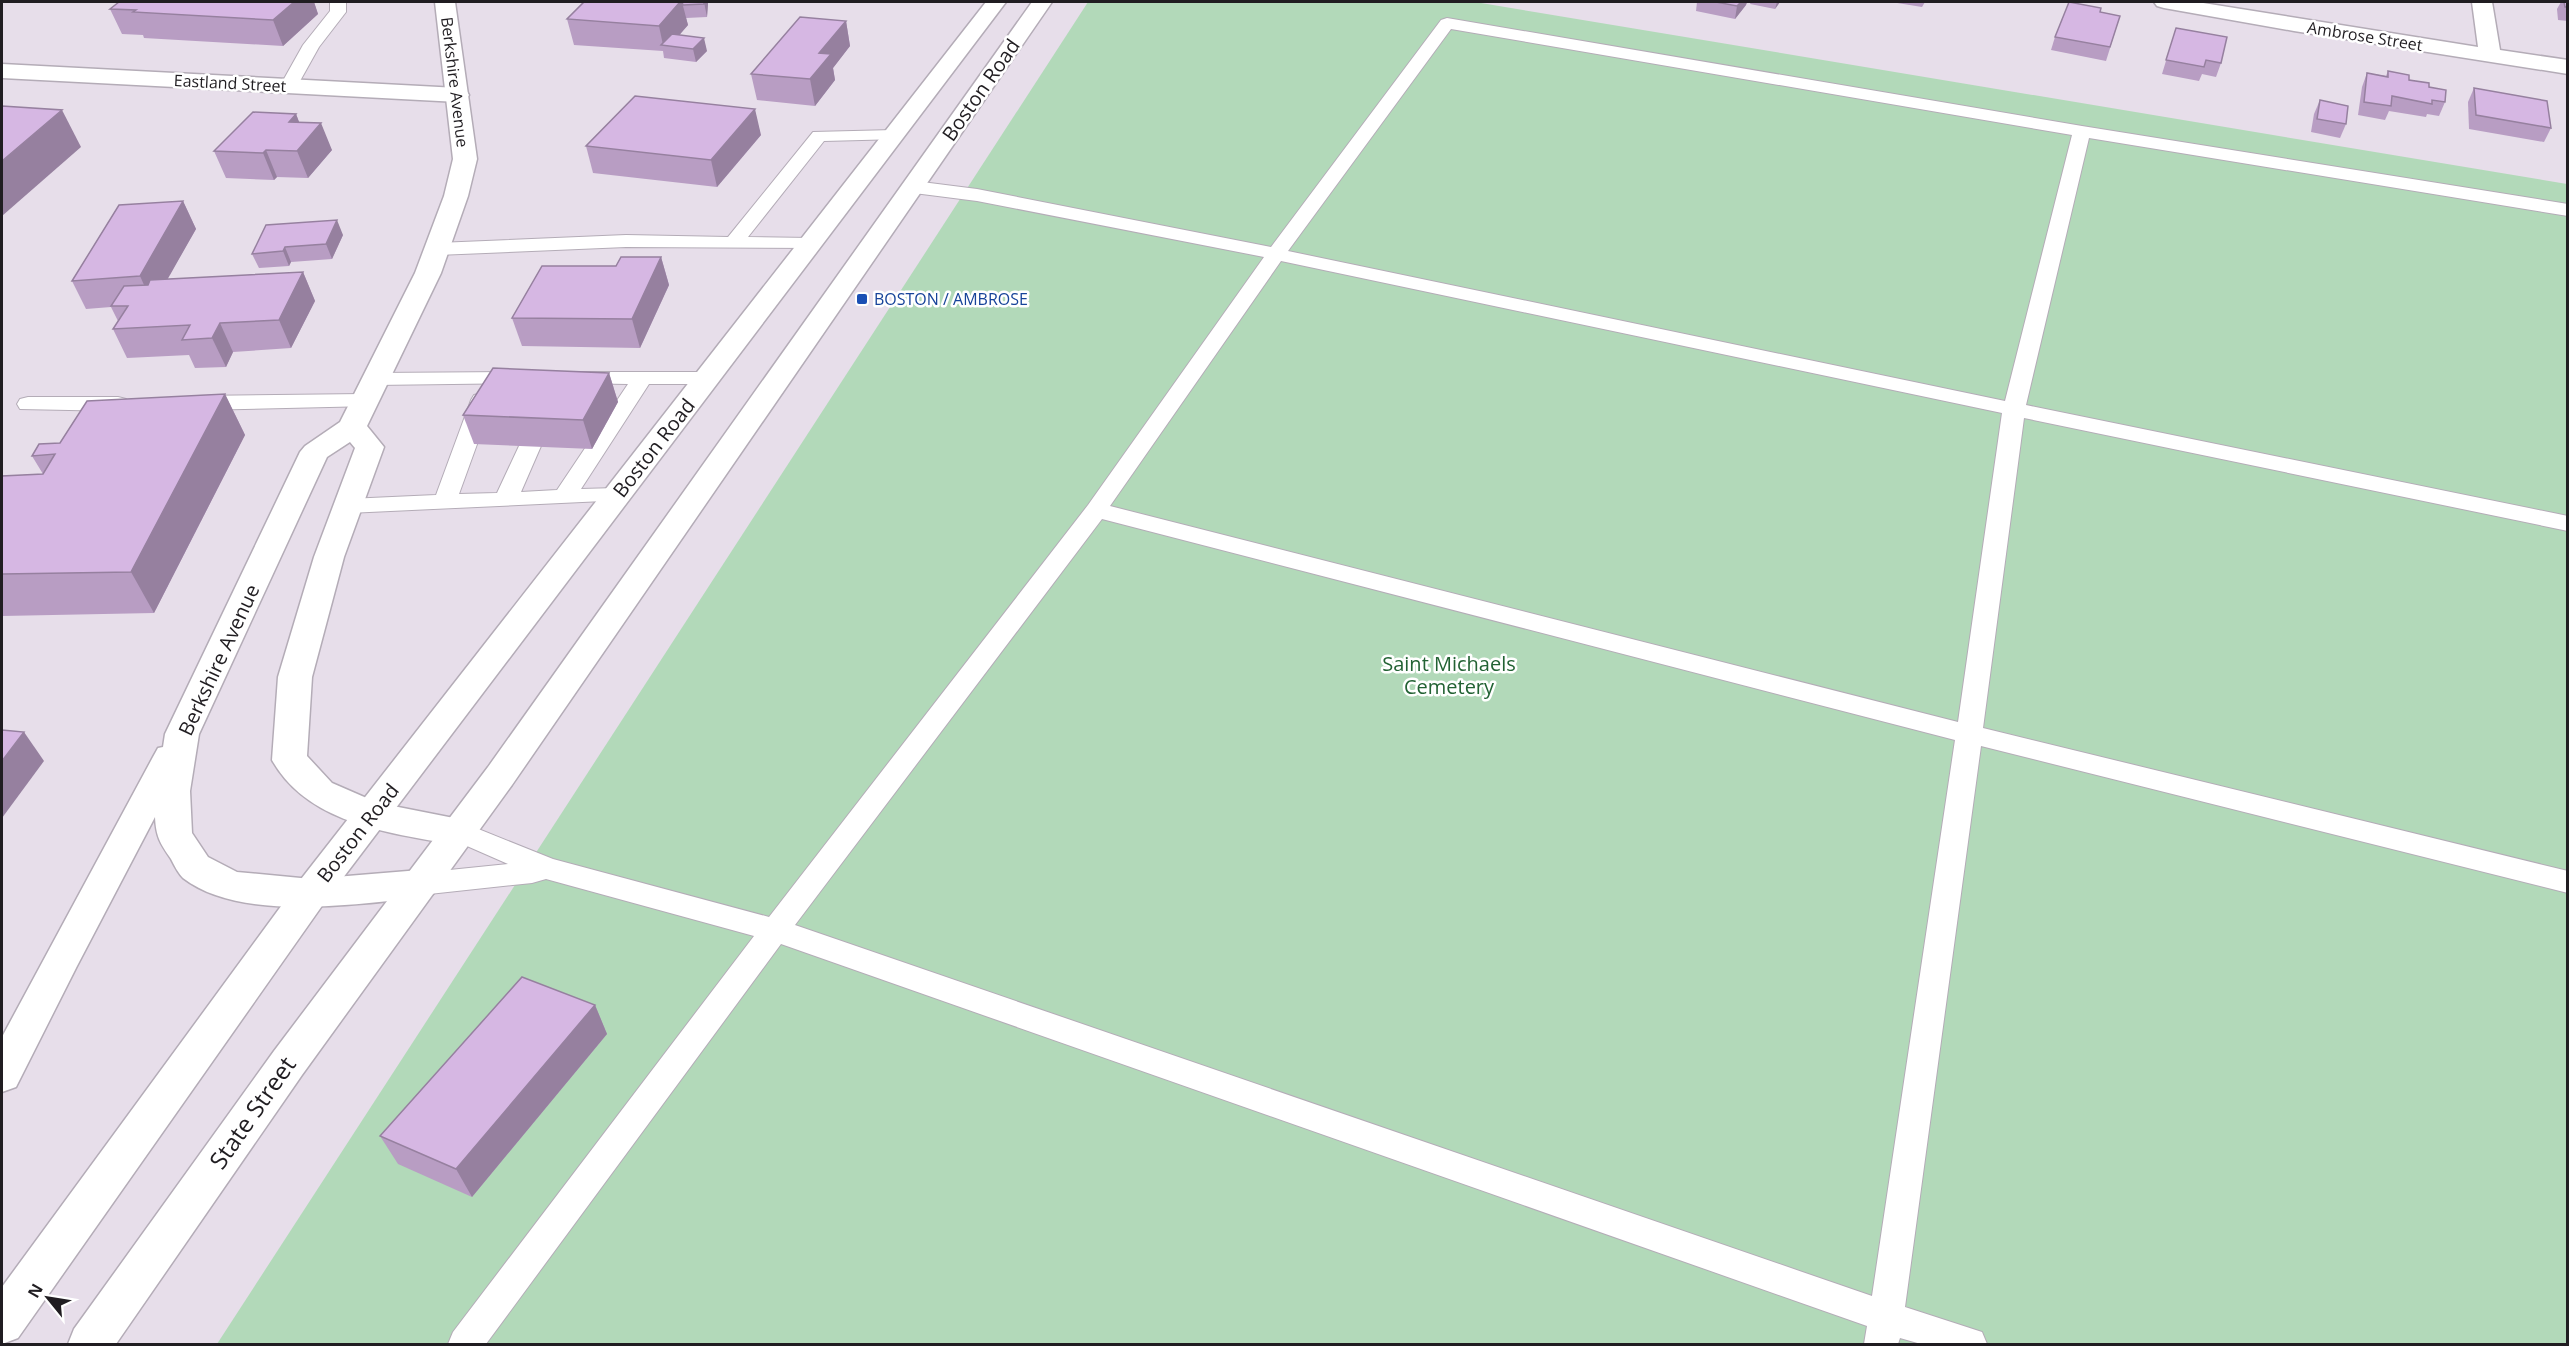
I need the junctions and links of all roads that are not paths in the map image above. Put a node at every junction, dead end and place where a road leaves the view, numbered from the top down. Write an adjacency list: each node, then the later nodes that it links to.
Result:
1 (338, 2): 10 (lane)
2 (445, 2): 11 (main road, Berkshire Avenue)
3 (996, 2): 13 (main road, Boston Road)
4 (1042, 2): 14 (main road, Boston Road)
5 (2164, 2): 7 (main road, Ambrose Street)
6 (2482, 2): 7 (main road)
7 (2490, 55): 8 (main road, Ambrose Street)
8 (2568, 67)
9 (2, 71): 10 (main road, Eastland Street)
10 (289, 86): 11 (main road, Eastland Street)
11 (458, 96): 18 (main road, Berkshire Avenue)
12 (2082, 131): 15 (lane); 19 (lane); 27 (lane)
13 (894, 135): 16 (lane); 17 (main road, Boston Road)
14 (914, 187): 19 (lane); 39 (main road, Boston Road)
15 (2568, 210)
16 (734, 242): 17 (lane); 18 (lane)
17 (810, 244): 21 (main road, Boston Road)
18 (436, 249): 23 (main road, Berkshire Avenue)
19 (1276, 254): 27 (lane); 34 (lane)
20 (643, 378): 21 (lane); 22 (lane); 30 (lane)
21 (708, 378): 29 (main road, Boston Road)
22 (490, 379): 23 (lane); 32 (lane)
23 (364, 402): 25 (lane); 33 (main road); 36 (main road, Berkshire Avenue)
24 (144, 403): 26 (lane)
25 (178, 403)
26 (28, 404)
27 (2014, 409): 35 (lane); 37 (lane)
28 (530, 446): 31 (lane)
29 (617, 495): 30 (lane); 38 (main road, Boston Road)
30 (564, 497): 31 (lane)
31 (506, 499): 32 (lane)
32 (445, 501): 33 (lane)
33 (348, 506): 38 (main road)
34 (1096, 510): 37 (lane); 44 (lane)
35 (2568, 524)
36 (182, 734): 43 (main road, Berkshire Avenue); 45 (main road)
37 (1969, 734): 41 (lane); 47 (lane)
38 (372, 815): 39 (main road); 43 (main road, Boston Road)
39 (460, 832): 40 (lane); 42 (main road, Boston Road)
40 (546, 868): 42 (lane); 44 (lane)
41 (2568, 882)
42 (420, 884): 43 (main road, Berkshire Avenue); 48 (main road, State Street)
43 (311, 893): 46 (main road)
44 (775, 930): 47 (lane); 49 (lane)
45 (2, 1075)
46 (2, 1323)
47 (1883, 1331): 50 (lane)
48 (90, 1344)
49 (465, 1344)
50 (1970, 1344)

